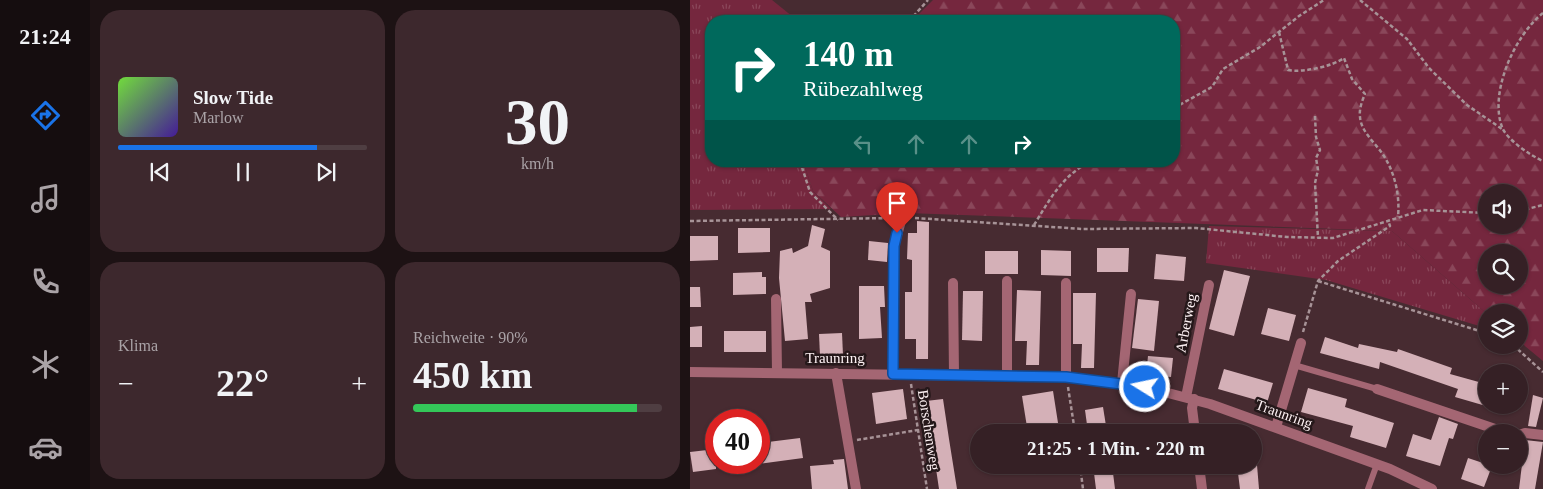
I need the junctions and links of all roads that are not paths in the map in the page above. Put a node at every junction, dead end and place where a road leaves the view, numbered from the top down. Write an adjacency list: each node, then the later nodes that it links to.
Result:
1 (906, 217): 13 (street)
2 (1007, 281): 15 (street)
3 (954, 283): 14 (street)
4 (1066, 283): 16 (street)
5 (1209, 285): 19 (street, Arberweg)
6 (1131, 294): 17 (street)
7 (776, 299): 11 (street)
8 (1301, 343): 9 (street)
9 (1294, 365): 18 (lane); 22 (street)
10 (690, 372): 11 (street, Traunring)
11 (777, 373): 12 (street, Traunring)
12 (836, 374): 13 (street, Traunring); 27 (street)
13 (893, 374): 14 (street, Traunring)
14 (954, 375): 15 (street, Traunring)
15 (1007, 376): 16 (street, Traunring)
16 (1066, 377): 17 (street, Traunring)
17 (1122, 383): 19 (street, Traunring)
18 (1377, 389): 21 (street)
19 (1190, 398): 20 (street, Arberweg); 22 (street, Traunring)
20 (1194, 424)
21 (1480, 424)
22 (1276, 427): 25 (street, Traunring)
23 (1528, 432): 24 (street)
24 (1543, 435)
25 (1376, 464): 29 (lane); 30 (street, Traunring)
26 (1200, 474): 28 (street)
27 (856, 489)
28 (1202, 489)
29 (1368, 489)
30 (1432, 489)

